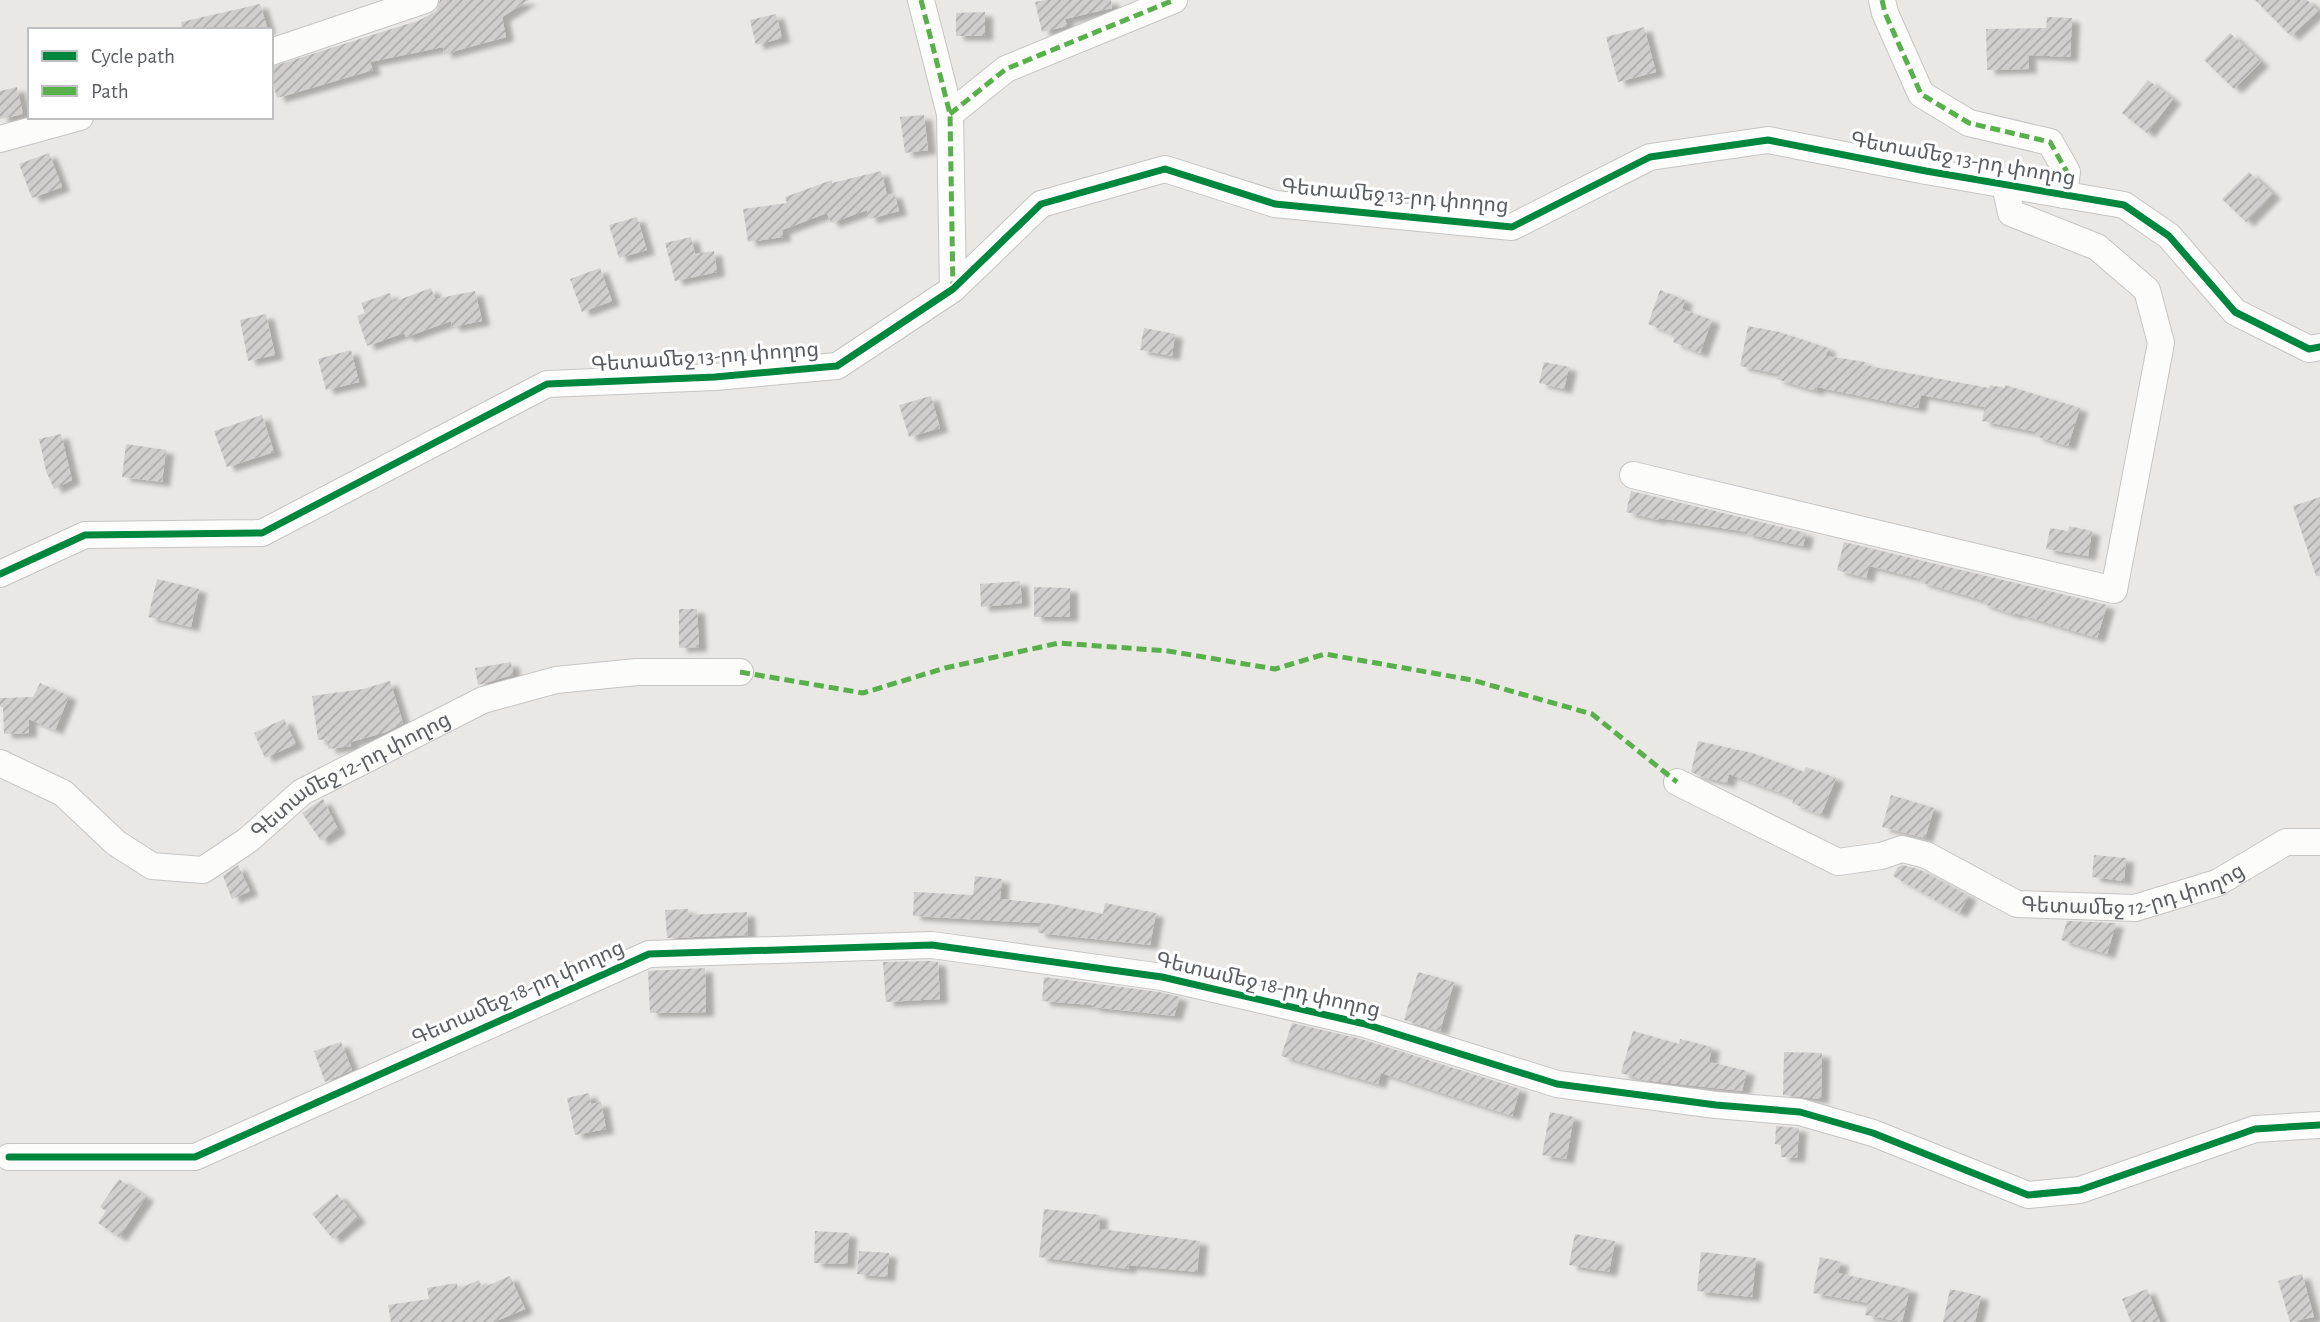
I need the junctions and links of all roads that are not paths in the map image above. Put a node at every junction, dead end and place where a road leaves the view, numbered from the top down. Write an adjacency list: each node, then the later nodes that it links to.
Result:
1 (425, 0): 5 (street)
2 (921, 0): 6 (street)
3 (1174, 0): 6 (street)
4 (1882, 0): 10 (street)
5 (273, 51)
6 (950, 114): 11 (street)
7 (73, 119): 8 (street)
8 (0, 139)
9 (2005, 185): 10 (street, Գետամեջ 13-րդ փողոց); 11 (street, Գետամեջ 13-րդ փողոց); 13 (street)
10 (2064, 195): 12 (street, Գետամեջ 13-րդ փողոց)
11 (953, 289): 14 (street, Գետամեջ 13-րդ փողոց)
12 (2320, 347)
13 (1633, 475)
14 (0, 574)
15 (740, 672): 16 (street, Գետամեջ 12-րդ փողոց)
16 (0, 763)
17 (1677, 782): 18 (street, Գետամեջ 12-րդ փողոց)
18 (2320, 842)
19 (2320, 1125): 20 (street, Գետամեջ 18-րդ փողոց)
20 (9, 1157)

